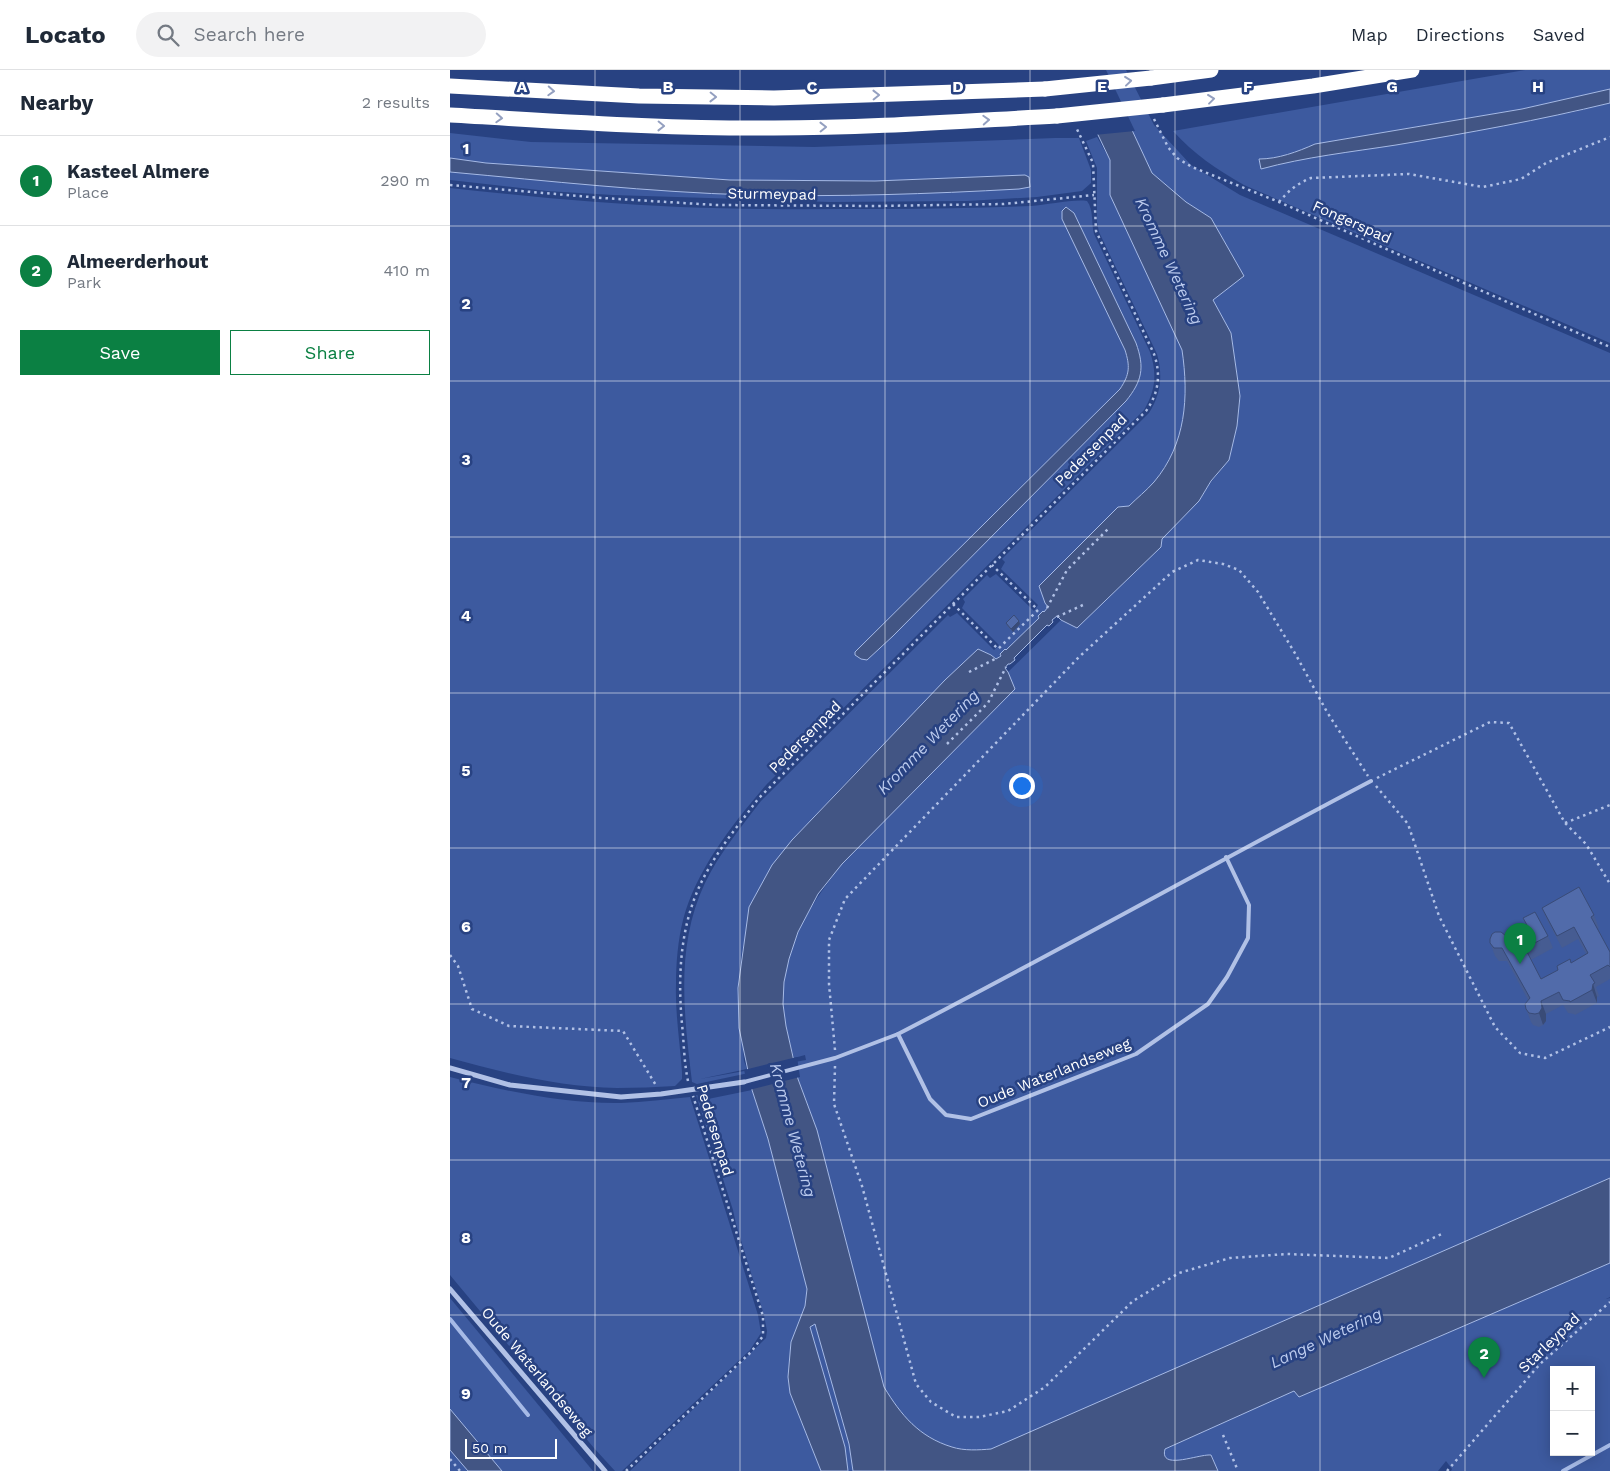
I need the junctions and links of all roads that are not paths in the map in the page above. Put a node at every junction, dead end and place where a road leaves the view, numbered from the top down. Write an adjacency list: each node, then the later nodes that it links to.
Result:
1 (1211, 70): 3 (highway, one-way to 1, bridge)
2 (1412, 70): 4 (highway, one-way to 2, bridge)
3 (450, 86)
4 (450, 115)
5 (1371, 781): 6 (lane)
6 (1226, 857): 7 (lane); 7 (lane, Oude Waterlandseweg)
7 (898, 1034): 9 (lane)
8 (450, 1068): 9 (street)
9 (744, 1082)
10 (450, 1289): 11 (street, Oude Waterlandseweg)
11 (605, 1471)

